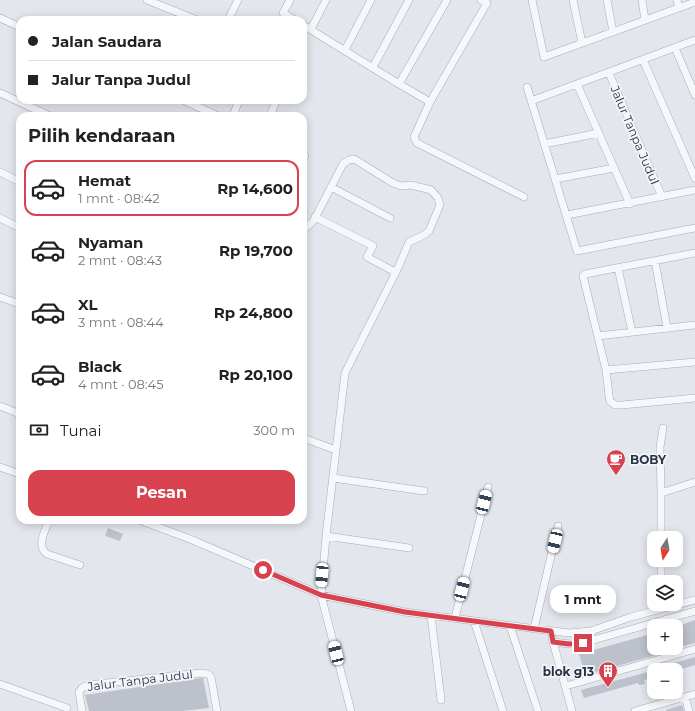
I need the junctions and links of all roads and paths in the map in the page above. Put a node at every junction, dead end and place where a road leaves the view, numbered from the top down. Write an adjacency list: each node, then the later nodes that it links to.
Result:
1 (147, 0): 16 (street)
2 (239, 0): 17 (street)
3 (290, 0): 18 (street)
4 (326, 0): 23 (street)
5 (371, 0): 28 (street)
6 (409, 0): 30 (street)
7 (447, 0): 32 (street)
8 (481, 0): 39 (street)
9 (532, 0): 26 (street)
10 (573, 0): 26 (street)
11 (607, 0): 24 (street)
12 (642, 0): 20 (street)
13 (677, 0): 15 (street)
14 (695, 2): 15 (street)
15 (679, 8): 20 (street)
16 (187, 16)
17 (230, 16)
18 (288, 16)
19 (0, 18): 21 (street)
20 (645, 20): 24 (street)
21 (16, 25)
22 (307, 28): 23 (street)
23 (311, 30): 28 (street)
24 (613, 32): 26 (street)
25 (695, 40): 27 (street, Jalur Tanpa Judul)
26 (582, 43)
27 (674, 48): 29 (street, Jalur Tanpa Judul); 36 (street)
28 (345, 50): 30 (street)
29 (643, 60): 31 (street, Jalur Tanpa Judul); 50 (street)
30 (373, 67): 32 (street)
31 (609, 73): 33 (street, Jalur Tanpa Judul); 56 (street, Jalur Tanpa Judul)
32 (399, 84): 39 (street)
33 (577, 84): 38 (street, Jalur Tanpa Judul); 46 (street)
34 (527, 87): 38 (street)
35 (0, 93): 37 (street)
36 (695, 95)
37 (16, 100)
38 (531, 101): 47 (street)
39 (430, 102): 55 (street)
40 (24, 104): 43 (street)
41 (192, 104): 44 (street)
42 (275, 104): 45 (street)
43 (41, 112)
44 (209, 112)
45 (272, 112)
46 (599, 134): 47 (street); 48 (street)
47 (544, 144): 51 (street)
48 (614, 168): 51 (street); 57 (street)
49 (0, 172): 52 (street)
50 (695, 178)
51 (555, 179): 58 (street)
52 (16, 180)
53 (331, 187): 59 (street); 61 (street); 68 (street)
54 (695, 190): 56 (street, Jalur Tanpa Judul)
55 (524, 197)
56 (662, 197): 57 (street, Jalur Tanpa Judul)
57 (630, 204): 58 (street, Jalur Tanpa Judul)
58 (567, 215): 64 (street)
59 (315, 217): 63 (street); 68 (street)
60 (0, 218): 62 (street)
61 (390, 218)
62 (16, 226)
63 (307, 227)
64 (695, 228)
65 (695, 252): 66 (street)
66 (655, 261): 67 (street); 72 (street)
67 (618, 268): 73 (street); 74 (street)
68 (395, 272): 82 (street)
69 (0, 297): 70 (street)
70 (16, 303)
71 (695, 325): 72 (street)
72 (668, 328): 73 (street)
73 (632, 332): 74 (street)
74 (598, 336): 76 (street)
75 (695, 362): 76 (street)
76 (606, 370): 77 (street)
77 (695, 398)
78 (0, 406): 79 (street)
79 (16, 412)
80 (663, 428): 89 (street)
81 (307, 439): 82 (street)
82 (336, 450): 85 (street)
83 (0, 466): 84 (street)
84 (16, 472)
85 (333, 478): 88 (street); 94 (street)
86 (695, 482): 89 (street)
87 (488, 487): 104 (street)
88 (424, 491)
89 (661, 493): 93 (street)
90 (48, 524): 96 (street)
91 (151, 524): 97 (street)
92 (558, 526): 108 (street)
93 (661, 531)
94 (326, 536): 95 (street); 97 (street)
95 (408, 548)
96 (80, 565)
97 (321, 595): 102 (street); 120 (street)
98 (695, 600): 99 (street)
99 (683, 602)
100 (647, 611): 103 (street)
101 (695, 611): 107 (street)
102 (431, 615): 104 (street); 116 (street)
103 (631, 617): 107 (street); 109 (street)
104 (455, 618): 105 (street)
105 (474, 621): 106 (street); 121 (street)
106 (510, 626): 108 (street); 122 (street)
107 (634, 628): 110 (street)
108 (534, 629): 109 (street)
109 (551, 631): 110 (street)
110 (553, 642): 113 (street)
111 (695, 649): 113 (street)
112 (0, 684): 117 (street)
113 (566, 686): 123 (street)
114 (695, 694): 115 (street)
115 (685, 697): 124 (street); 125 (street)
116 (441, 700)
117 (67, 708)
118 (82, 711): 119 (street, Jalur Tanpa Judul)
119 (217, 711)
120 (351, 711)
121 (503, 711)
122 (538, 711)
123 (572, 711)
124 (635, 711)
125 (689, 711)

